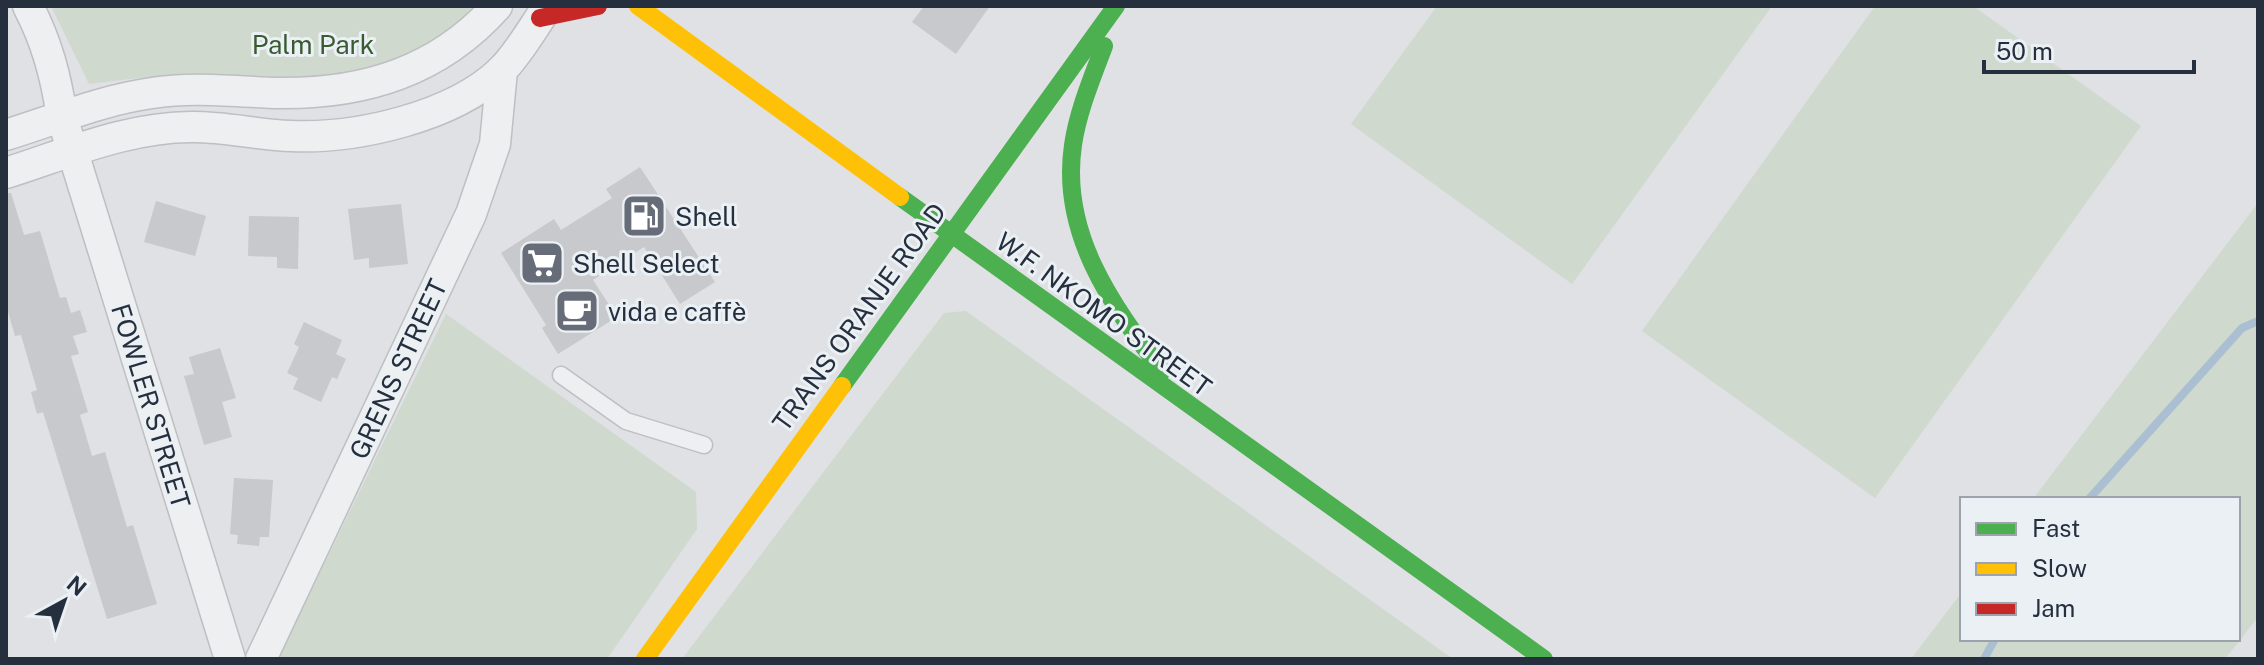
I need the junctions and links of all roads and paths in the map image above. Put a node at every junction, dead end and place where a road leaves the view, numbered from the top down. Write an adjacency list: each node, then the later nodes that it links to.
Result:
1 (28, 6): 8 (street, FOWLER STREET)
2 (497, 6): 8 (street)
3 (598, 6): 6 (main road)
4 (1117, 6): 12 (main road, TRANS ORANJE ROAD); 14 (main road)
5 (641, 9): 12 (main road, W.F. NKOMO STREET)
6 (544, 12): 7 (street)
7 (502, 70): 10 (street); 17 (street, GRENS STREET)
8 (62, 117): 9 (street); 10 (street, FOWLER STREET)
9 (6, 135)
10 (73, 152): 11 (street); 16 (street, FOWLER STREET)
11 (6, 173)
12 (950, 235): 14 (main road, W.F. NKOMO STREET); 18 (main road, TRANS ORANJE ROAD)
13 (561, 375): 15 (lane)
14 (1191, 409): 19 (main road, W.F. NKOMO STREET)
15 (704, 445)
16 (230, 659)
17 (261, 659)
18 (645, 659)
19 (1544, 659)

